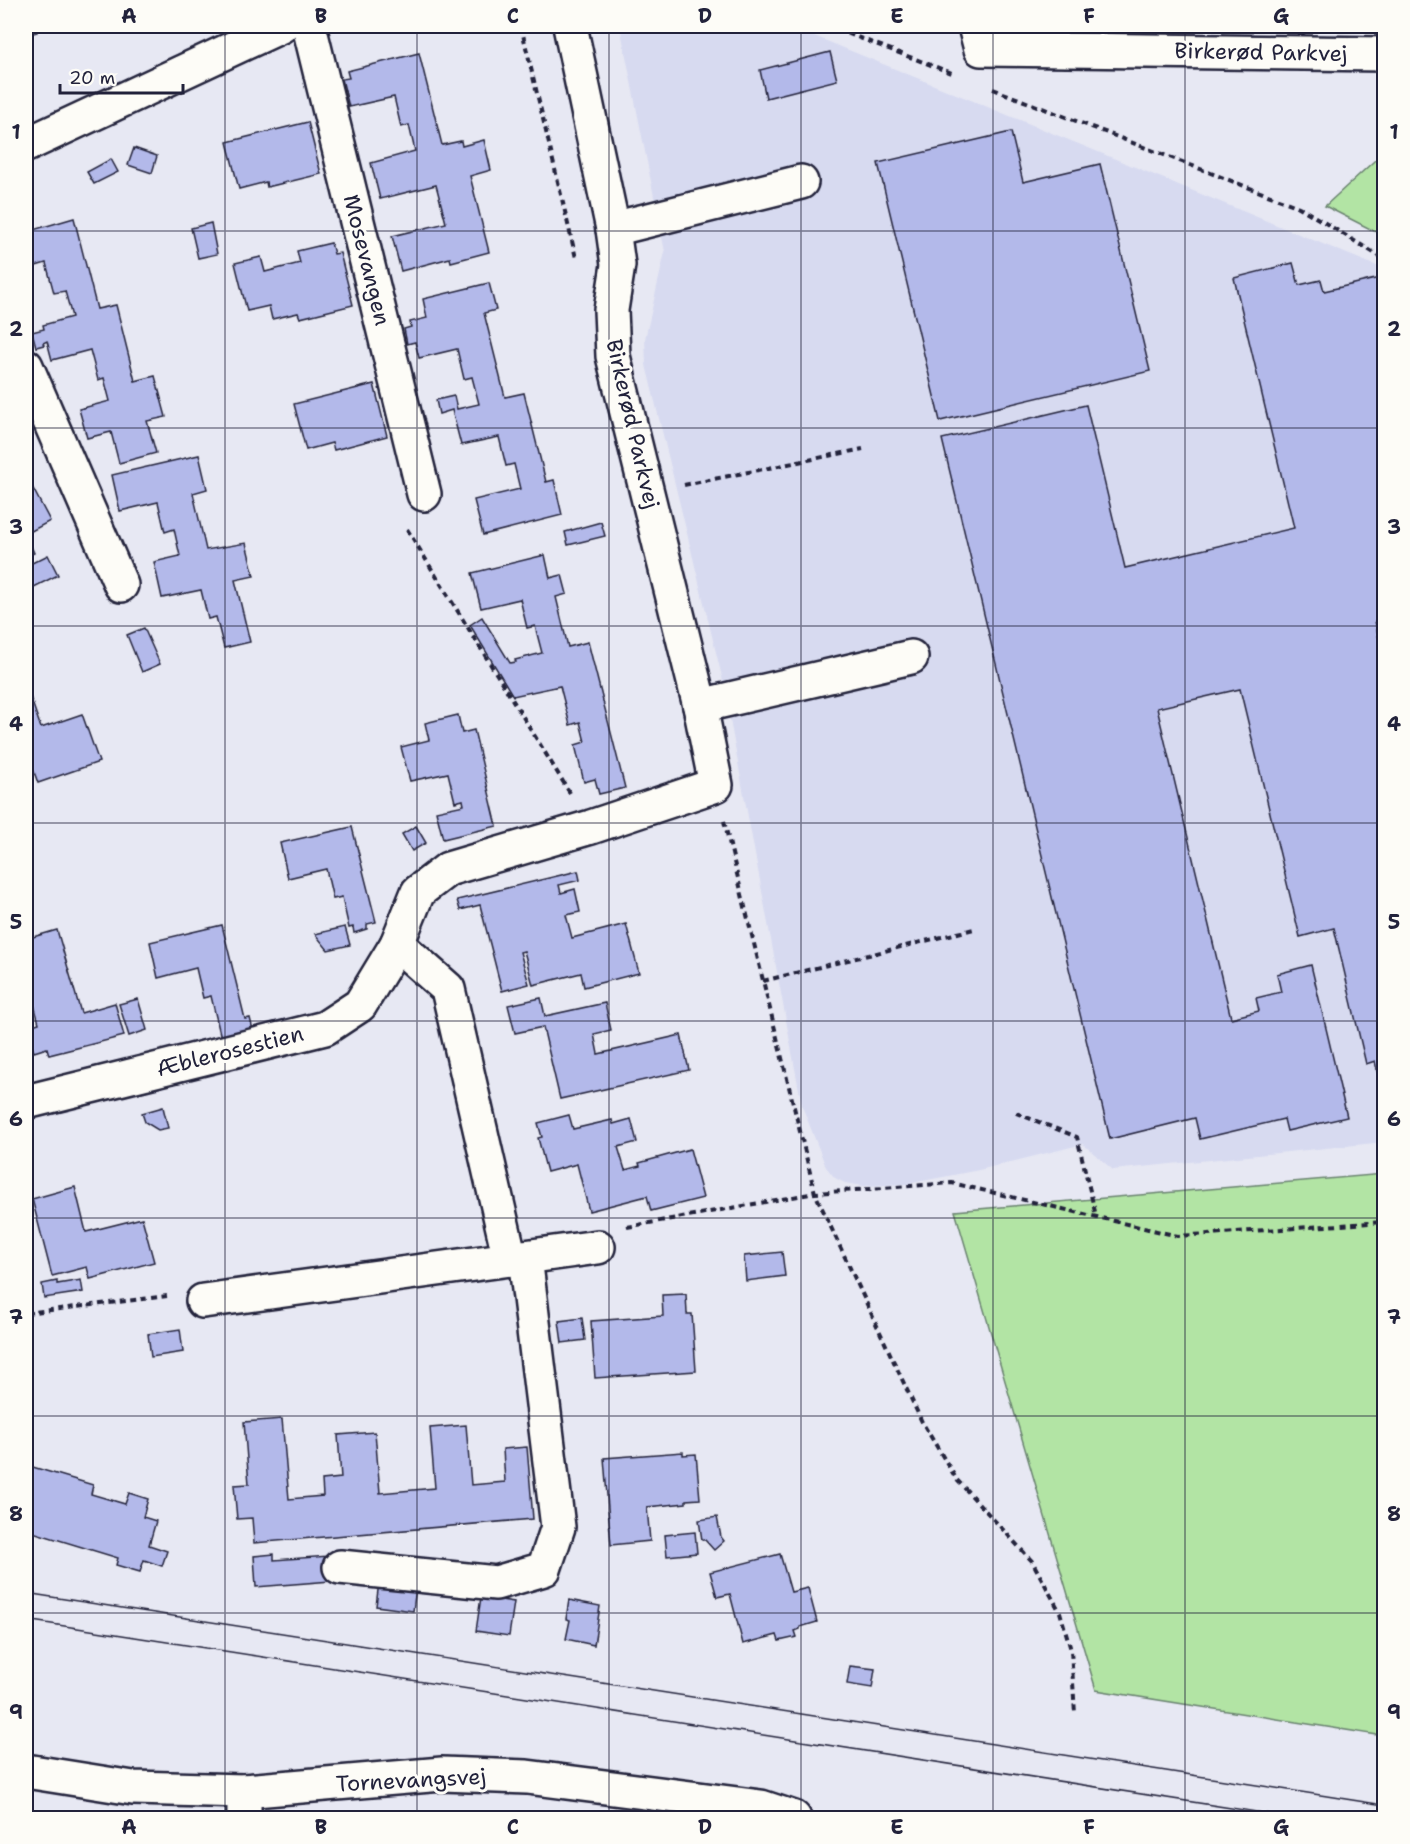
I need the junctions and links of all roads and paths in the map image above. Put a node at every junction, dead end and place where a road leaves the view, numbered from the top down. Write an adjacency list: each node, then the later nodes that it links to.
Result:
1 (280, 26): 10 (street)
2 (309, 26): 18 (street, Mosevangen)
3 (521, 26): 13 (path)
4 (570, 26): 12 (street, Birkerød Parkvej)
5 (828, 26): 8 (path)
6 (975, 26): 7 (street, Birkerød Parkvej)
7 (1384, 54)
8 (959, 76)
9 (992, 89): 14 (path)
10 (26, 145)
11 (801, 182): 12 (street)
12 (613, 229): 17 (street, Birkerød Parkvej)
13 (576, 258)
14 (1384, 259)
15 (26, 366): 19 (street)
16 (863, 449): 17 (path)
17 (647, 493): 21 (street, Birkerød Parkvej)
18 (424, 494): 23 (path)
19 (121, 585)
20 (911, 657): 21 (street)
21 (700, 706): 22 (street, Birkerød Parkvej)
22 (716, 785): 23 (street, Æblerosestien); 26 (path)
23 (591, 827): 25 (street, Æblerosestien)
24 (974, 929): 26 (path)
25 (397, 944): 27 (street, Æblerosestien); 33 (street)
26 (763, 981): 29 (path)
27 (26, 1102)
28 (1016, 1113): 30 (path)
29 (815, 1193): 30 (path); 32 (path); 37 (path)
30 (1096, 1216): 31 (path)
31 (1384, 1222)
32 (598, 1247): 33 (street)
33 (517, 1258): 34 (street); 36 (street)
34 (203, 1301): 35 (path)
35 (26, 1313)
36 (340, 1567)
37 (1075, 1714)
38 (26, 1771): 39 (street, Tornevangsvej)
39 (244, 1805): 40 (street, Tornevangsvej)
40 (794, 1818)

